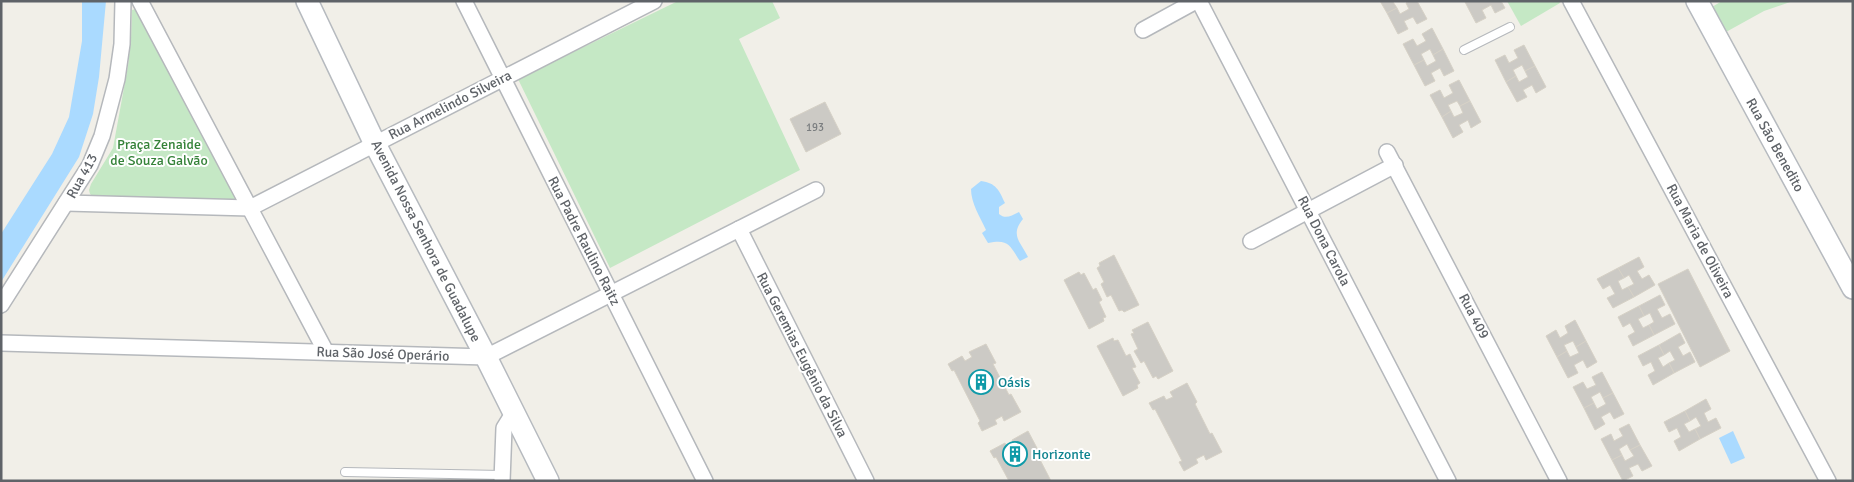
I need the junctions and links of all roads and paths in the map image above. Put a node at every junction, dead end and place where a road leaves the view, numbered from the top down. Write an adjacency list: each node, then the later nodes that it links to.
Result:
1 (123, 1): 18 (street, Rua 413)
2 (140, 1): 19 (street)
3 (307, 1): 14 (street, Avenida Nossa Senhora de Guadalupe)
4 (464, 1): 13 (street, Rua Padre Raulino Raitz)
5 (654, 1): 9 (street, Rua Armelindo Silveira)
6 (1198, 1): 11 (street); 20 (street, Rua Dona Carola)
7 (1571, 1): 37 (street, Rua Maria de Oliveira)
8 (1697, 1): 23 (street, Rua São Benedito)
9 (626, 8): 13 (street, Rua Armelindo Silveira)
10 (1510, 27): 12 (lane)
11 (1143, 30)
12 (1464, 50)
13 (503, 78): 14 (street, Rua Armelindo Silveira); 24 (street, Rua Padre Raulino Raitz)
14 (375, 144): 19 (street, Rua Armelindo Silveira); 28 (street, Avenida Nossa Senhora de Guadalupe)
15 (1387, 152): 16 (street, Rua 409)
16 (1395, 165): 20 (street); 36 (street, Rua 409)
17 (816, 190): 21 (street, Rua São José Operário)
18 (66, 204): 19 (street, Rua Armelindo Silveira); 25 (street, Rua 413)
19 (250, 208): 27 (street)
20 (1308, 211): 22 (street); 35 (street, Rua Dona Carola)
21 (739, 229): 24 (street, Rua São José Operário); 34 (street, Rua Geremias Eugênio da Silva)
22 (1251, 241)
23 (1853, 288)
24 (611, 294): 28 (street, Rua São José Operário); 33 (street, Rua Padre Raulino Raitz)
25 (1, 305)
26 (1, 343): 27 (street, Rua São José Operário)
27 (326, 352): 28 (street, Rua São José Operário)
28 (486, 357): 29 (street, Avenida Nossa Senhora de Guadalupe)
29 (515, 415): 31 (street); 32 (street, Avenida Nossa Senhora de Guadalupe)
30 (345, 472): 31 (lane)
31 (502, 478)
32 (548, 481)
33 (704, 481)
34 (866, 481)
35 (1448, 481)
36 (1559, 481)
37 (1828, 481)

